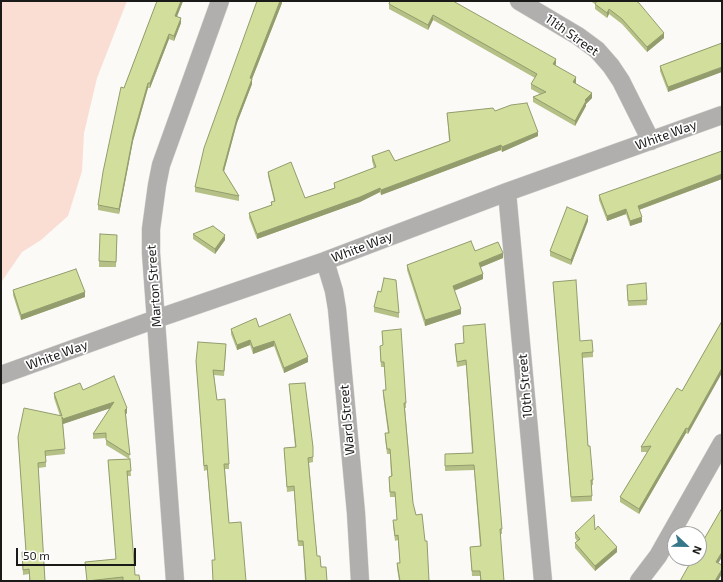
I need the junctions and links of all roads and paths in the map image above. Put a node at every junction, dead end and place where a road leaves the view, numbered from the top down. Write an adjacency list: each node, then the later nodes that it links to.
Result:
1 (220, 1): 7 (street, Marton Street)
2 (519, 1): 4 (street, 11th Street)
3 (722, 115): 4 (street, White Way)
4 (651, 141): 5 (street, White Way)
5 (507, 192): 6 (street, White Way); 12 (street, 10th Street)
6 (325, 261): 7 (street, White Way); 11 (street, Ward Street)
7 (156, 319): 8 (street, White Way); 10 (street, Marton Street)
8 (1, 375)
9 (722, 443): 13 (street)
10 (175, 581)
11 (360, 581)
12 (543, 581)
13 (639, 581)

